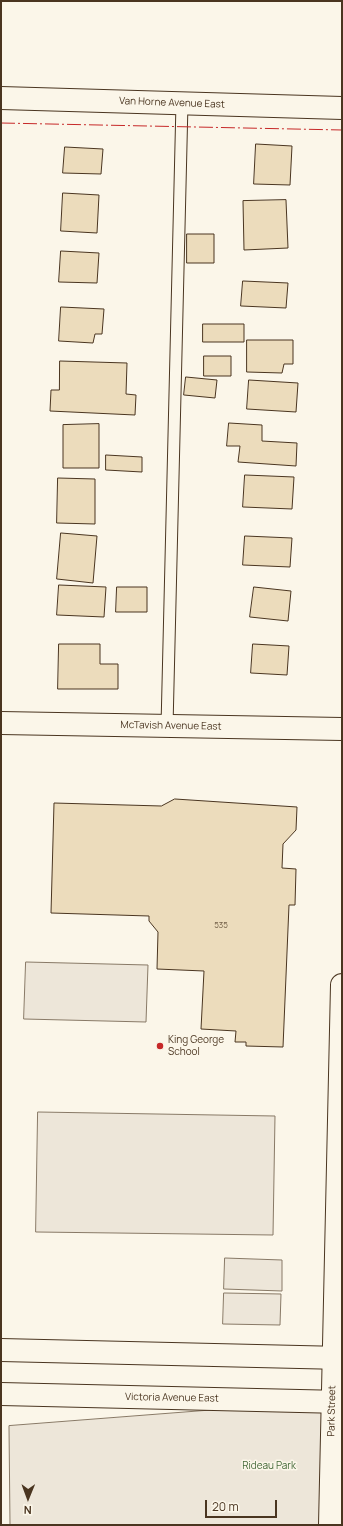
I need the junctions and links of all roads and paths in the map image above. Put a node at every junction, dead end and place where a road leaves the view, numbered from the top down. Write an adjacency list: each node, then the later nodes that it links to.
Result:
1 (1, 98): 2 (street, Van Horne Avenue East)
2 (182, 103): 3 (street, Van Horne Avenue East); 5 (lane)
3 (342, 108)
4 (1, 722): 5 (street, McTavish Avenue East)
5 (168, 726): 6 (street, McTavish Avenue East)
6 (342, 729)
7 (342, 985): 8 (street, Park Street)
8 (340, 1190): 10 (street, Park Street)
9 (1, 1350): 10 (street)
10 (338, 1358): 12 (street, Park Street)
11 (1, 1394): 12 (street, Victoria Avenue East)
12 (337, 1402): 13 (street, Park Street)
13 (330, 1525)

